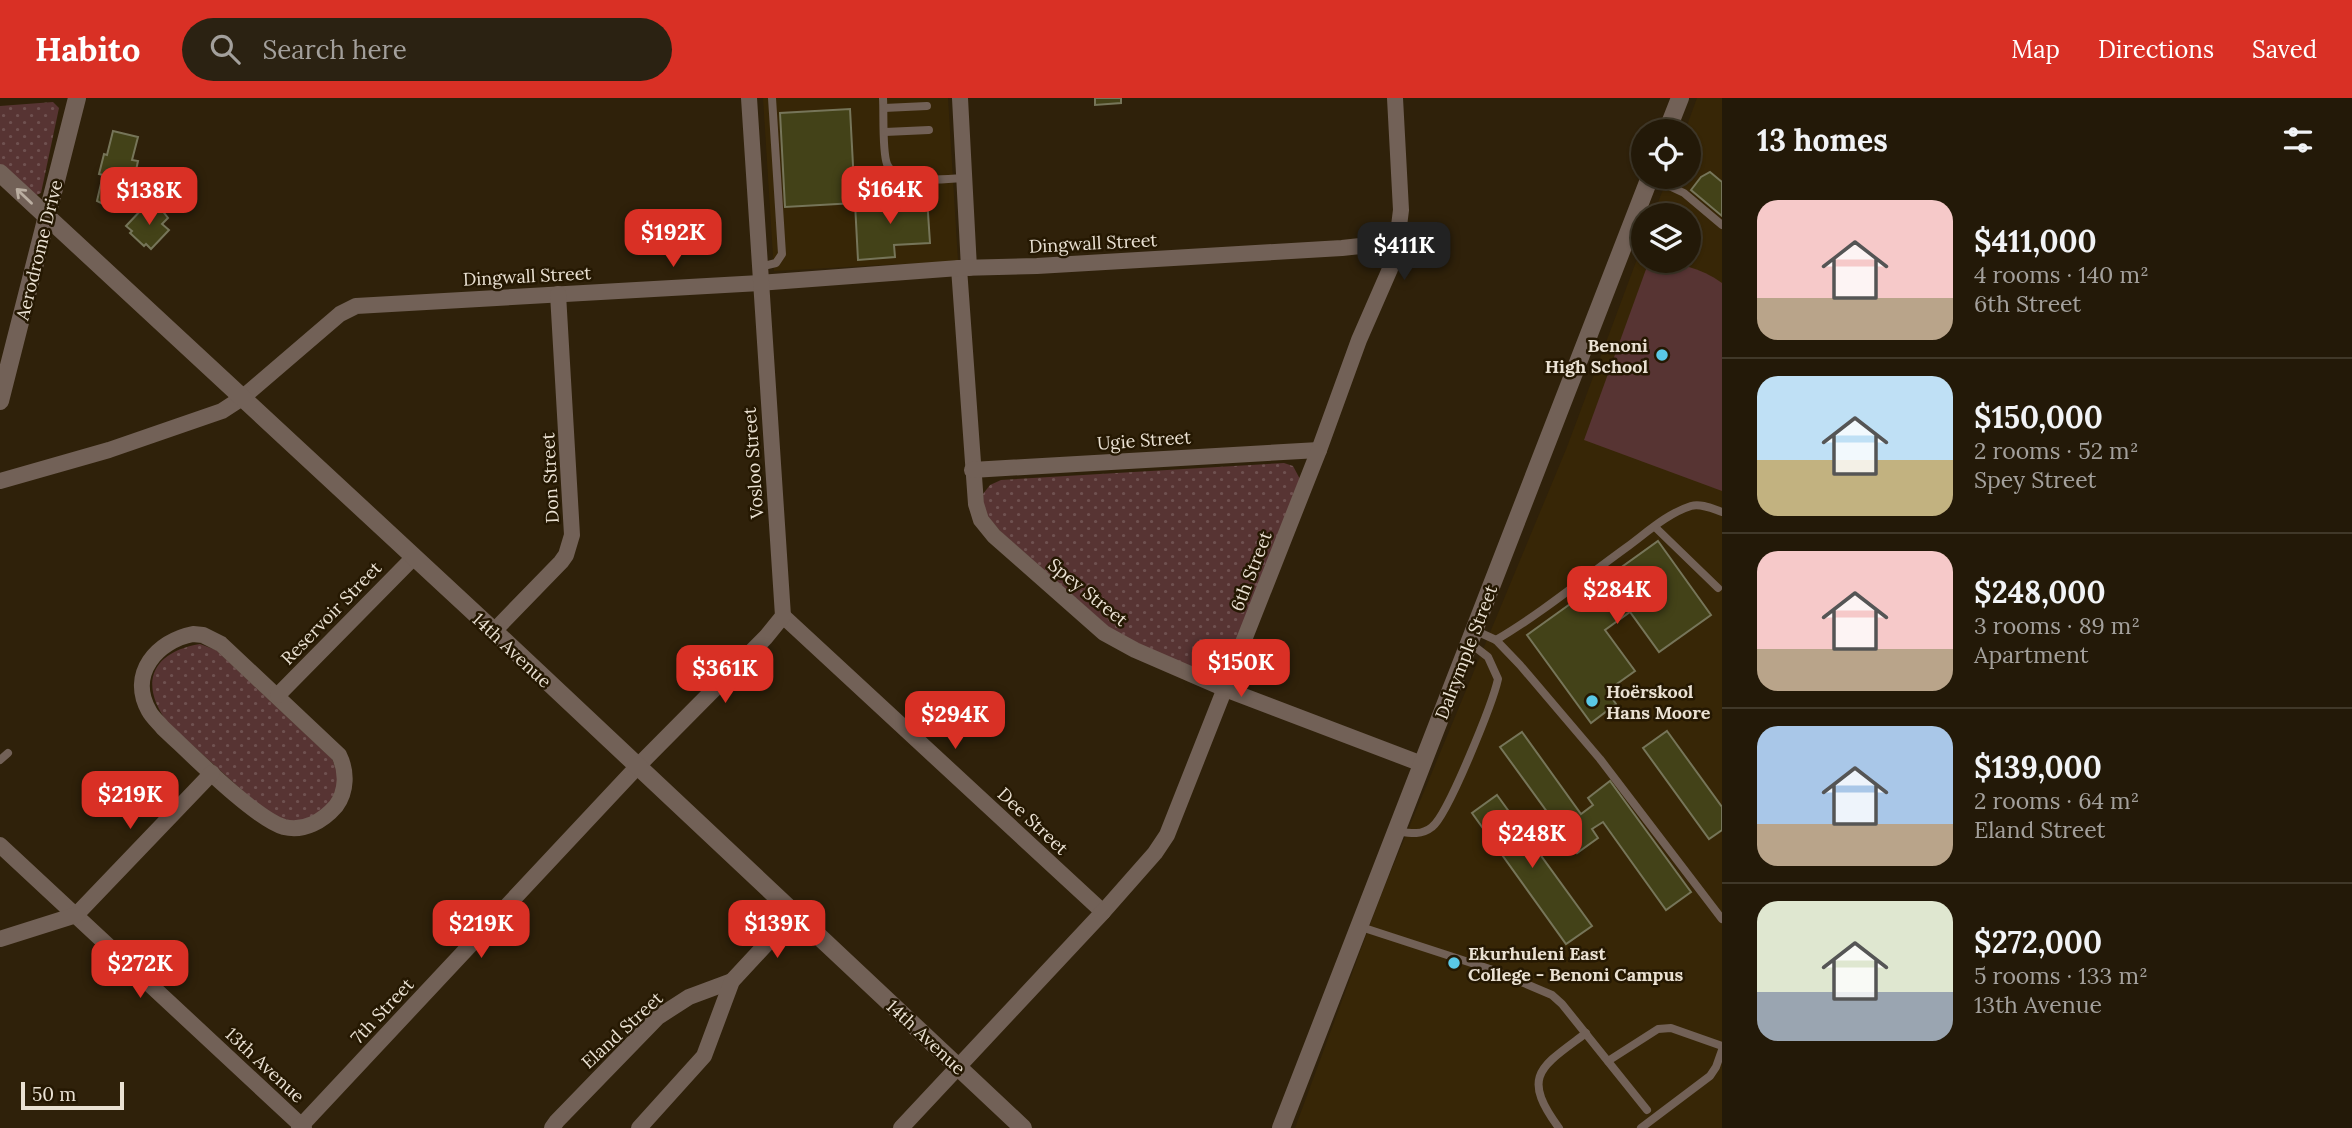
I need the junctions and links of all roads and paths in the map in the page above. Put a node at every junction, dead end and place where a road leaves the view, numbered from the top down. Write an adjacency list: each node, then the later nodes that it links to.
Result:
1 (77, 98): 16 (street, Aerodrome Drive)
2 (749, 98): 20 (street, Vosloo Street)
3 (772, 98): 20 (lane)
4 (960, 98): 13 (street, Spey Street)
5 (1395, 98): 18 (street, 6th Street)
6 (1680, 98): 9 (street)
7 (883, 103): 8 (lane); 11 (lane)
8 (927, 106)
9 (1672, 119)
10 (929, 130): 11 (lane)
11 (885, 132): 13 (lane)
12 (0, 173): 16 (street, 14th Avenue, one-way to 12)
13 (964, 178): 19 (street, Spey Street)
14 (1645, 189): 34 (street, Dalrymple Street)
15 (1676, 189): 17 (lane)
16 (47, 219): 22 (street, Aerodrome Drive); 23 (street, 14th Avenue)
17 (1722, 225)
18 (1397, 243): 19 (street, Dingwall Street); 25 (street, 6th Street)
19 (964, 268): 20 (street, Dingwall Street); 26 (street, Spey Street)
20 (760, 275): 21 (street, Dingwall Street); 32 (street, Vosloo Street)
21 (558, 294): 23 (street, Dingwall Street); 33 (street, Don Street)
22 (6, 352): 24 (street, Aerodrome Drive)
23 (242, 398): 27 (street, Dingwall Street); 30 (street, 14th Avenue)
24 (0, 401)
25 (1319, 450): 26 (street, Ugie Street); 36 (street, 6th Street)
26 (972, 470): 36 (street, Spey Street)
27 (0, 481)
28 (1722, 513): 29 (lane)
29 (1655, 527): 31 (lane); 35 (lane)
30 (413, 558): 33 (street, 14th Avenue); 37 (street, Reservoir Street)
31 (1718, 588)
32 (783, 616): 41 (street); 45 (street, Dee Street)
33 (494, 631): 41 (street, 14th Avenue)
34 (1472, 636): 35 (lane); 40 (street, Dalrymple Street); 43 (lane)
35 (1496, 639): 48 (lane)
36 (1225, 689): 40 (street, Spey Street); 45 (street, 6th Street)
37 (278, 695): 42 (street); 42 (street)
38 (8, 752): 39 (lane)
39 (0, 760)
40 (1422, 764): 43 (street, Dalrymple Street)
41 (636, 767): 46 (street, 14th Avenue); 57 (street, 7th Street)
42 (212, 773): 47 (street)
43 (1396, 831): 49 (street, Dalrymple Street)
44 (0, 845): 47 (street, 13th Avenue)
45 (1103, 912): 55 (street, 6th Street)
46 (795, 913): 51 (street, Eland Street); 55 (street, 14th Avenue)
47 (76, 915): 50 (street); 57 (street, 13th Avenue)
48 (1722, 919)
49 (1358, 926): 52 (lane); 62 (street, Dalrymple Street)
50 (0, 939)
51 (732, 981): 58 (street, Eland Street); 59 (street, Eland Street)
52 (1586, 1033): 54 (lane); 63 (lane)
53 (1722, 1048): 54 (lane); 64 (lane)
54 (1608, 1061): 56 (lane)
55 (958, 1067): 60 (street, 6th Street); 61 (street, 14th Avenue)
56 (1647, 1110)
57 (302, 1127)
58 (552, 1128)
59 (639, 1128)
60 (901, 1128)
61 (1023, 1128)
62 (1281, 1128)
63 (1559, 1128)
64 (1642, 1128)

